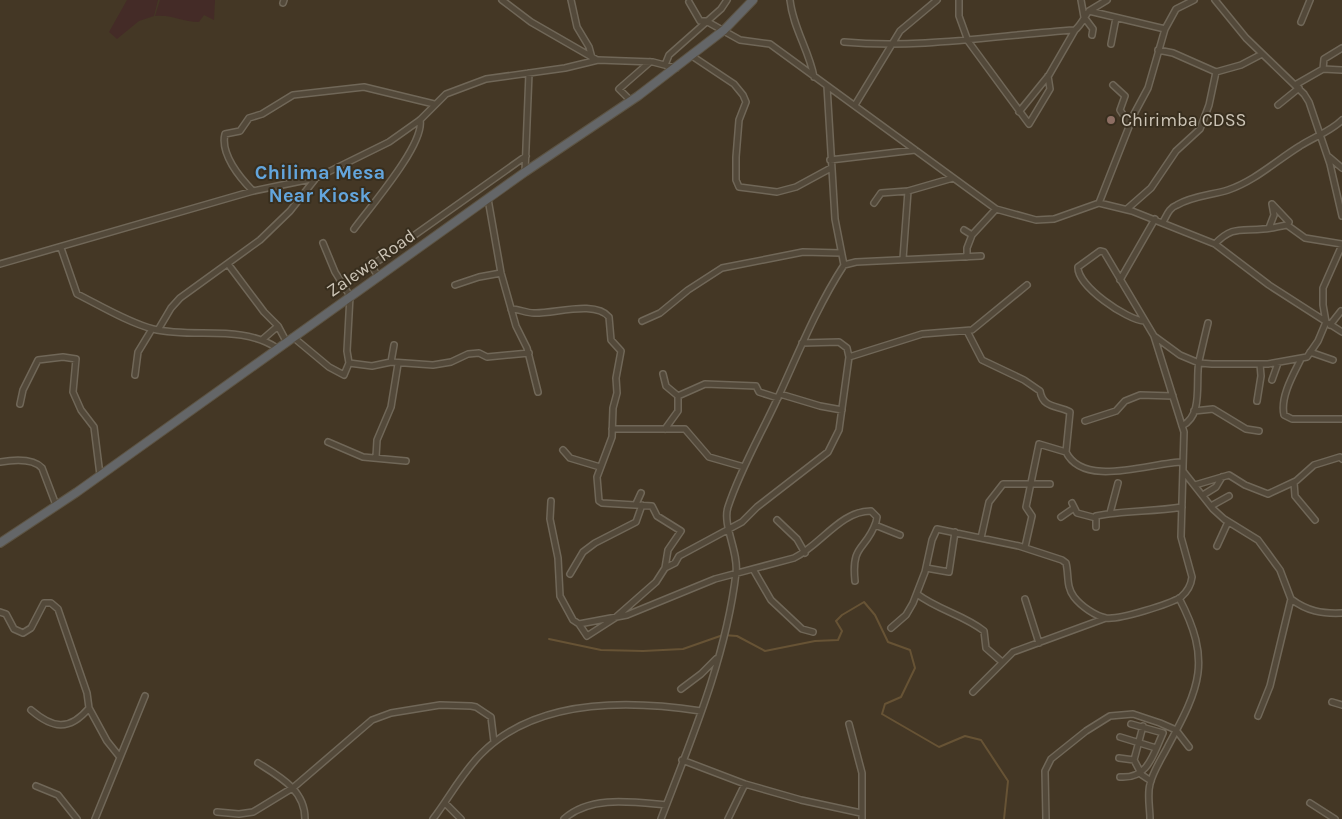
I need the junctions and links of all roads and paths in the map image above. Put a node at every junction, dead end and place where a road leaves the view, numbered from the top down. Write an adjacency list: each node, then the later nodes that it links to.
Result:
1 (502, 0): 31 (street)
2 (571, 0): 31 (street)
3 (727, 0): 17 (street)
4 (753, 0): 20 (highway, Zalewa Road)
5 (790, 0): 40 (street)
6 (938, 0): 26 (street)
7 (959, 0): 23 (street)
8 (1081, 0): 15 (street)
9 (1107, 0): 14 (street)
10 (1194, 0): 19 (street)
11 (1215, 0): 29 (street)
12 (1310, 0): 18 (street)
13 (689, 2): 17 (street)
14 (1089, 11): 15 (street); 16 (street)
15 (1084, 17): 21 (street); 22 (street)
16 (1116, 18): 19 (street); 25 (street)
17 (706, 21): 20 (street); 33 (street)
18 (1301, 22)
19 (1165, 29): 28 (street)
20 (724, 30): 30 (highway, Zalewa Road); 40 (street)
21 (1076, 30): 23 (street); 39 (street)
22 (1092, 35)
23 (968, 41): 26 (street); 48 (street)
24 (844, 42): 26 (street)
25 (1111, 44)
26 (893, 45): 46 (street)
27 (1342, 48): 35 (street)
28 (1158, 50): 37 (street); 51 (street)
29 (1262, 54): 37 (street); 43 (street)
30 (692, 56): 34 (highway, Zalewa Road); 59 (street)
31 (595, 59): 32 (street); 38 (street)
32 (650, 62): 33 (street); 44 (street)
33 (665, 65): 34 (street)
34 (676, 68): 44 (highway, Zalewa Road)
35 (1323, 69): 36 (street); 43 (street)
36 (1342, 70)
37 (1216, 72): 70 (street)
38 (529, 73): 45 (street); 57 (street)
39 (1048, 76): 48 (street); 48 (street)
40 (814, 77): 42 (street)
41 (1113, 85): 51 (street)
42 (827, 86): 46 (street); 58 (street)
43 (1297, 87): 47 (street); 52 (street)
44 (631, 101): 61 (highway, Zalewa Road)
45 (434, 104): 49 (street); 64 (street)
46 (855, 105): 54 (street)
47 (1278, 105)
48 (1019, 112)
49 (420, 120): 62 (street); 76 (street)
50 (1342, 120): 52 (street)
51 (1130, 125): 68 (street)
52 (1320, 133): 56 (street); 73 (street)
53 (902, 150): 54 (street); 55 (street); 58 (street)
54 (915, 150): 63 (street)
55 (889, 155)
56 (1328, 155): 60 (street); 71 (street)
57 (526, 156): 61 (street); 91 (street)
58 (830, 160): 59 (street)
59 (832, 168): 83 (street)
60 (1342, 168)
61 (525, 172): 66 (highway, Zalewa Road)
62 (316, 178): 64 (street); 88 (street)
63 (953, 178): 65 (street); 69 (street)
64 (253, 191): 82 (street)
65 (908, 192): 67 (street); 86 (street)
66 (488, 199): 90 (street); 91 (highway, Zalewa Road)
67 (874, 203)
68 (1100, 203): 69 (street); 70 (street)
69 (996, 208): 78 (street)
70 (1127, 209): 72 (street)
71 (1342, 216)
72 (1155, 220): 73 (street); 92 (street)
73 (1163, 222): 80 (street)
74 (1288, 225): 75 (street); 75 (street); 81 (street)
75 (1269, 228): 80 (street)
76 (354, 229)
77 (964, 230): 78 (street)
78 (972, 235): 85 (street)
79 (323, 243): 95 (street)
80 (1215, 244): 101 (street)
81 (1342, 245): 101 (street)
82 (61, 248): 87 (street); 103 (street)
83 (841, 253): 89 (street); 98 (street)
84 (981, 256): 85 (street)
85 (967, 257): 86 (street)
86 (903, 259): 89 (street)
87 (0, 264)
88 (228, 264): 102 (street); 103 (street)
89 (844, 265): 109 (street)
90 (502, 274): 93 (street); 96 (street)
91 (379, 277): 95 (highway, Zalewa Road)
92 (1120, 280): 99 (street); 99 (street)
93 (455, 285)
94 (1027, 285): 104 (street)
95 (350, 296): 108 (highway, Zalewa Road); 119 (street)
96 (511, 309): 113 (street); 137 (street)
97 (1341, 311): 101 (street)
98 (642, 321)
99 (1144, 321): 106 (street)
100 (1208, 323): 118 (street)
101 (1328, 323): 105 (street); 112 (street)
102 (278, 326): 107 (street); 108 (street)
103 (155, 330): 107 (street); 124 (street)
104 (967, 331): 114 (street); 142 (street)
105 (1342, 332)
106 (1154, 336): 118 (street); 129 (street)
107 (263, 339): 111 (street)
108 (289, 339): 111 (highway, Zalewa Road); 119 (street)
109 (802, 343): 114 (street); 128 (street)
110 (394, 346): 117 (street)
111 (277, 348): 151 (highway, Zalewa Road)
112 (1310, 352): 115 (street); 116 (street)
113 (528, 353): 121 (street); 126 (street)
114 (849, 357): 132 (street)
115 (1301, 359): 120 (street); 134 (street)
116 (1333, 360)
117 (391, 362): 119 (street); 121 (street)
118 (1199, 362): 122 (street); 133 (street)
119 (349, 363)
120 (1278, 363): 122 (street); 125 (street)
121 (398, 364): 143 (street)
122 (1260, 364): 130 (street)
123 (663, 374): 127 (street)
124 (135, 375)
125 (1272, 380)
126 (538, 392)
127 (678, 396): 128 (street); 138 (street)
128 (779, 396): 132 (street); 149 (street)
129 (1173, 396): 135 (street); 136 (street)
130 (1257, 401)
131 (20, 404): 151 (street)
132 (842, 410): 174 (street)
133 (1194, 411): 136 (street); 139 (street)
134 (1342, 419)
135 (1085, 421)
136 (1182, 426): 147 (street)
137 (612, 428): 138 (street); 148 (street)
138 (665, 429): 149 (street)
139 (1260, 431)
140 (328, 442): 143 (street)
141 (562, 450): 148 (street)
142 (1066, 452): 147 (street); 156 (street)
143 (376, 457): 145 (street)
144 (1342, 459): 153 (street)
145 (406, 461)
146 (0, 462): 163 (street)
147 (1183, 462): 150 (street)
148 (600, 467): 162 (street)
149 (744, 467): 174 (street)
150 (1183, 471): 157 (street); 165 (street)
151 (100, 475): 163 (highway, Zalewa Road)
152 (1222, 477): 153 (street); 157 (street); 159 (street)
153 (1294, 482): 170 (street)
154 (1118, 483): 166 (street)
155 (1050, 484): 156 (street)
156 (1030, 485): 177 (street); 180 (street)
157 (1195, 485): 159 (street)
158 (641, 493): 162 (street)
159 (1203, 495): 164 (street)
160 (1229, 496): 164 (street)
161 (551, 501): 196 (street)
162 (639, 504): 182 (street); 186 (street)
163 (56, 505): 178 (highway, Zalewa Road)
164 (1211, 506): 171 (street)
165 (1182, 507): 166 (street); 190 (street)
166 (1110, 513): 168 (street)
167 (1061, 517): 168 (street)
168 (1096, 518): 173 (street)
169 (777, 520): 181 (street)
170 (1315, 520)
171 (1228, 522): 179 (street); 191 (street)
172 (875, 525): 176 (street); 181 (street); 187 (street)
173 (1096, 527)
174 (729, 529): 182 (street); 185 (street)
175 (954, 532): 177 (street); 183 (street); 183 (street)
176 (900, 535)
177 (981, 538): 180 (street)
178 (0, 543)
179 (1217, 546)
180 (1025, 547): 195 (street)
181 (805, 553): 184 (street)
182 (665, 568): 194 (street)
183 (926, 568): 188 (street)
184 (753, 569): 185 (street); 198 (street)
185 (737, 572): 194 (street); 200 (street)
186 (570, 574)
187 (855, 581)
188 (917, 594): 197 (street); 201 (street)
189 (1025, 598): 199 (street)
190 (1179, 598): 195 (street); 214 (street)
191 (1291, 599): 193 (street); 210 (street)
192 (0, 612): 207 (street)
193 (1342, 612)
194 (615, 618): 196 (street); 196 (street)
195 (1107, 618): 199 (street)
196 (579, 624)
197 (892, 628)
198 (813, 632)
199 (1039, 643): 201 (street)
200 (717, 659): 202 (street); 209 (street)
201 (1002, 662): 203 (street)
202 (681, 689)
203 (973, 692)
204 (145, 696): 220 (street)
205 (1332, 702): 206 (street)
206 (1342, 705)
207 (89, 708): 208 (street); 220 (street)
208 (31, 710)
209 (701, 711): 216 (street); 222 (street)
210 (1258, 716)
211 (849, 724): 235 (street)
212 (1131, 724): 213 (street)
213 (1143, 726): 217 (street); 219 (street)
214 (1176, 730): 218 (street); 227 (street); 244 (street)
215 (1120, 737): 217 (street)
216 (494, 742): 230 (street); 231 (street)
217 (1138, 743): 219 (street); 223 (street)
218 (1189, 747)
219 (1156, 748): 225 (street)
220 (119, 756): 237 (street)
221 (1119, 758): 223 (street)
222 (682, 760): 228 (street); 233 (street)
223 (1134, 760): 225 (street)
224 (258, 763): 230 (street)
225 (1142, 773): 226 (street); 227 (street)
226 (1120, 777)
227 (1151, 781): 245 (street)
228 (745, 784): 235 (street); 243 (street)
229 (36, 786): 236 (street)
230 (294, 788): 234 (street); 238 (street)
231 (445, 803): 239 (street); 240 (street)
232 (1310, 803): 246 (street)
233 (666, 805): 241 (street); 242 (street)
234 (217, 812)
235 (861, 816)
236 (77, 819)
237 (95, 819)
238 (305, 819)
239 (433, 819)
240 (461, 819)
241 (564, 819)
242 (661, 819)
243 (728, 819)
244 (1046, 819)
245 (1150, 819)
246 (1335, 819)

